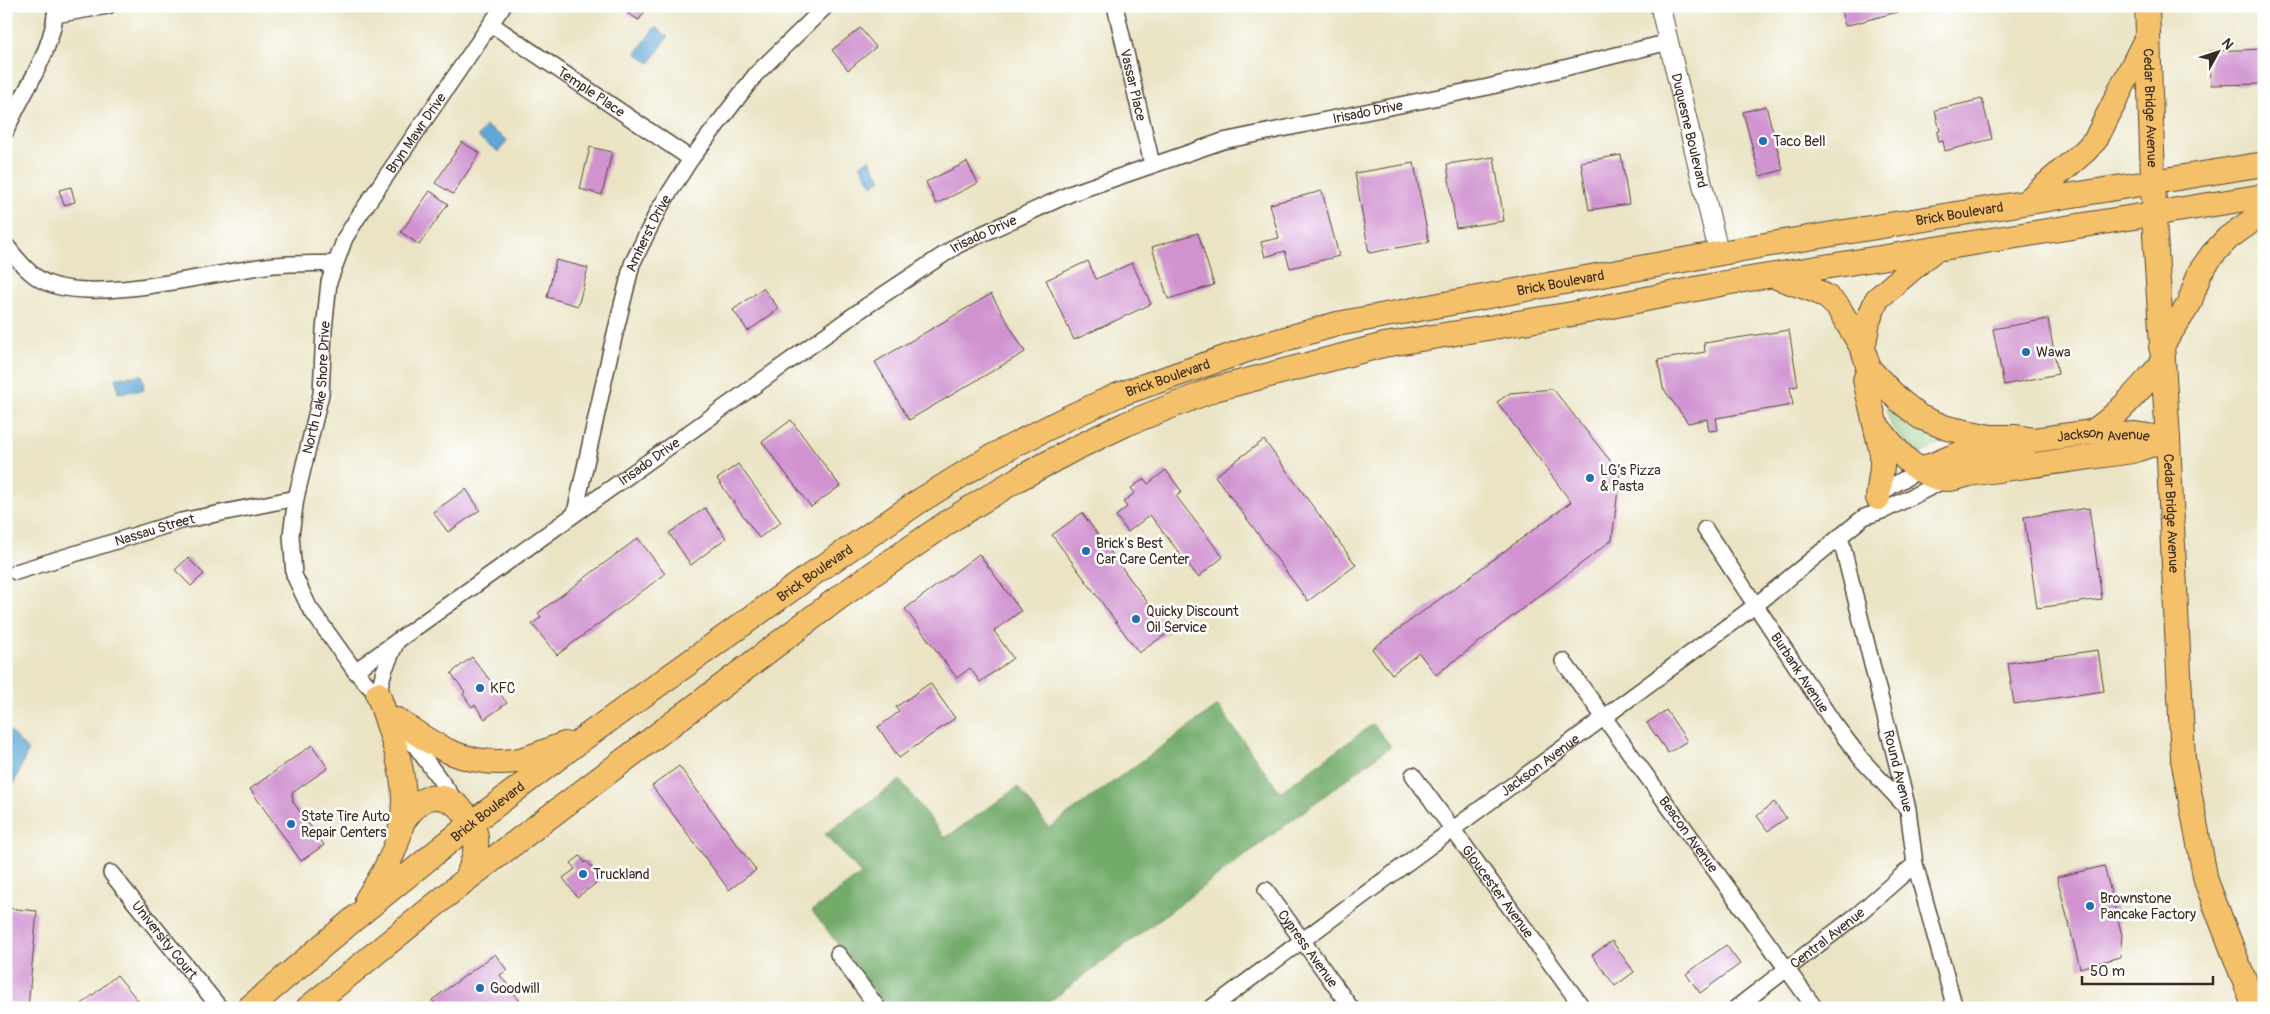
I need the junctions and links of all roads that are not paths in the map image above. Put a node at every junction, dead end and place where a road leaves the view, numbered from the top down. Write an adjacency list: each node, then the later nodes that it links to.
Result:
1 (108, 6): 7 (street)
2 (503, 6): 8 (street, Bryn Mawr Drive)
3 (826, 6): 12 (street, Amherst Drive)
4 (1114, 6): 13 (street, Vassar Place)
5 (1660, 6): 10 (street, Duquesne Boulevard)
6 (2146, 6): 9 (main road, Cedar Bridge Avenue)
7 (56, 11): 11 (street)
8 (491, 24): 12 (street, Temple Place); 23 (street, Bryn Mawr Drive)
9 (2148, 35): 15 (main road, Cedar Bridge Avenue); 17 (main road)
10 (1669, 42): 13 (street, Irisado Drive); 22 (street, Duquesne Boulevard)
11 (6, 131)
12 (691, 158): 35 (street, Amherst Drive)
13 (1152, 164): 35 (street, Irisado Drive)
14 (2264, 164): 15 (main road, Brick Boulevard)
15 (2154, 181): 17 (main road, Brick Boulevard); 18 (main road, Cedar Bridge Avenue)
16 (2264, 196): 18 (main road, Brick Boulevard)
17 (2026, 202): 22 (main road, Brick Boulevard)
18 (2156, 212): 21 (main road, Brick Boulevard); 25 (main road, Cedar Bridge Avenue)
19 (2264, 212): 25 (main road)
20 (6, 245): 23 (street)
21 (1936, 248): 24 (main road, Brick Boulevard); 26 (main road)
22 (1718, 254): 47 (main road, Brick Boulevard)
23 (335, 263): 33 (street, North Lake Shore Drive)
24 (1774, 276): 26 (main road); 55 (main road, Brick Boulevard)
25 (2162, 355): 28 (main road); 29 (main road, Cedar Bridge Avenue)
26 (1866, 359): 27 (main road); 30 (main road)
27 (1875, 423): 31 (main road); 34 (main road)
28 (2092, 432): 29 (main road, Jackson Avenue); 30 (main road, Jackson Avenue)
29 (2168, 439): 32 (main road, Jackson Avenue); 71 (main road, Cedar Bridge Avenue)
30 (2034, 440): 31 (main road, Jackson Avenue)
31 (1920, 470): 32 (main road); 34 (street, Jackson Avenue)
32 (1947, 479): 36 (street, Jackson Avenue)
33 (296, 498): 39 (street, Nassau Street); 43 (street, North Lake Shore Drive)
34 (1878, 498): 36 (street, Jackson Avenue)
35 (575, 513): 41 (street, Irisado Drive)
36 (1864, 518): 38 (street, Jackson Avenue)
37 (1705, 529): 40 (street, Burbank Avenue)
38 (1840, 536): 40 (street, Jackson Avenue); 49 (street, Round Avenue)
39 (16, 572)
40 (1756, 604): 45 (street, Jackson Avenue); 49 (street, Burbank Avenue)
41 (397, 641): 43 (street, Irisado Drive); 44 (street)
42 (1563, 661): 45 (street, Beacon Avenue)
43 (355, 671): 44 (street, North Lake Shore Drive)
44 (378, 694): 46 (street, North Lake Shore Drive); 51 (main road)
45 (1603, 717): 52 (street, Jackson Avenue); 60 (street, Beacon Avenue)
46 (397, 720): 47 (main road); 50 (street, North Lake Shore Drive)
47 (588, 735): 50 (main road, Brick Boulevard)
48 (1413, 776): 52 (street, Gloucester Avenue)
49 (1908, 809): 53 (street, Round Avenue)
50 (466, 814): 51 (main road); 55 (main road); 57 (main road, Brick Boulevard)
51 (403, 821): 57 (main road)
52 (1451, 829): 58 (street, Jackson Avenue); 67 (street, Gloucester Avenue)
53 (1915, 864): 60 (street, Central Avenue); 70 (street, Round Avenue)
54 (111, 873): 61 (street, University Court)
55 (467, 879): 63 (main road, Brick Boulevard)
56 (1266, 890): 58 (street, Cypress Avenue)
57 (354, 919): 62 (main road, Brick Boulevard)
58 (1301, 940): 65 (street, Jackson Avenue); 66 (street, Cypress Avenue)
59 (838, 954): 64 (street)
60 (1786, 968): 68 (street, Central Avenue); 69 (street, Beacon Avenue)
61 (220, 1008)
62 (250, 1008)
63 (308, 1008)
64 (878, 1008)
65 (1211, 1008)
66 (1351, 1008)
67 (1583, 1008)
68 (1736, 1008)
69 (1815, 1008)
70 (1955, 1008)
71 (2255, 1008)

